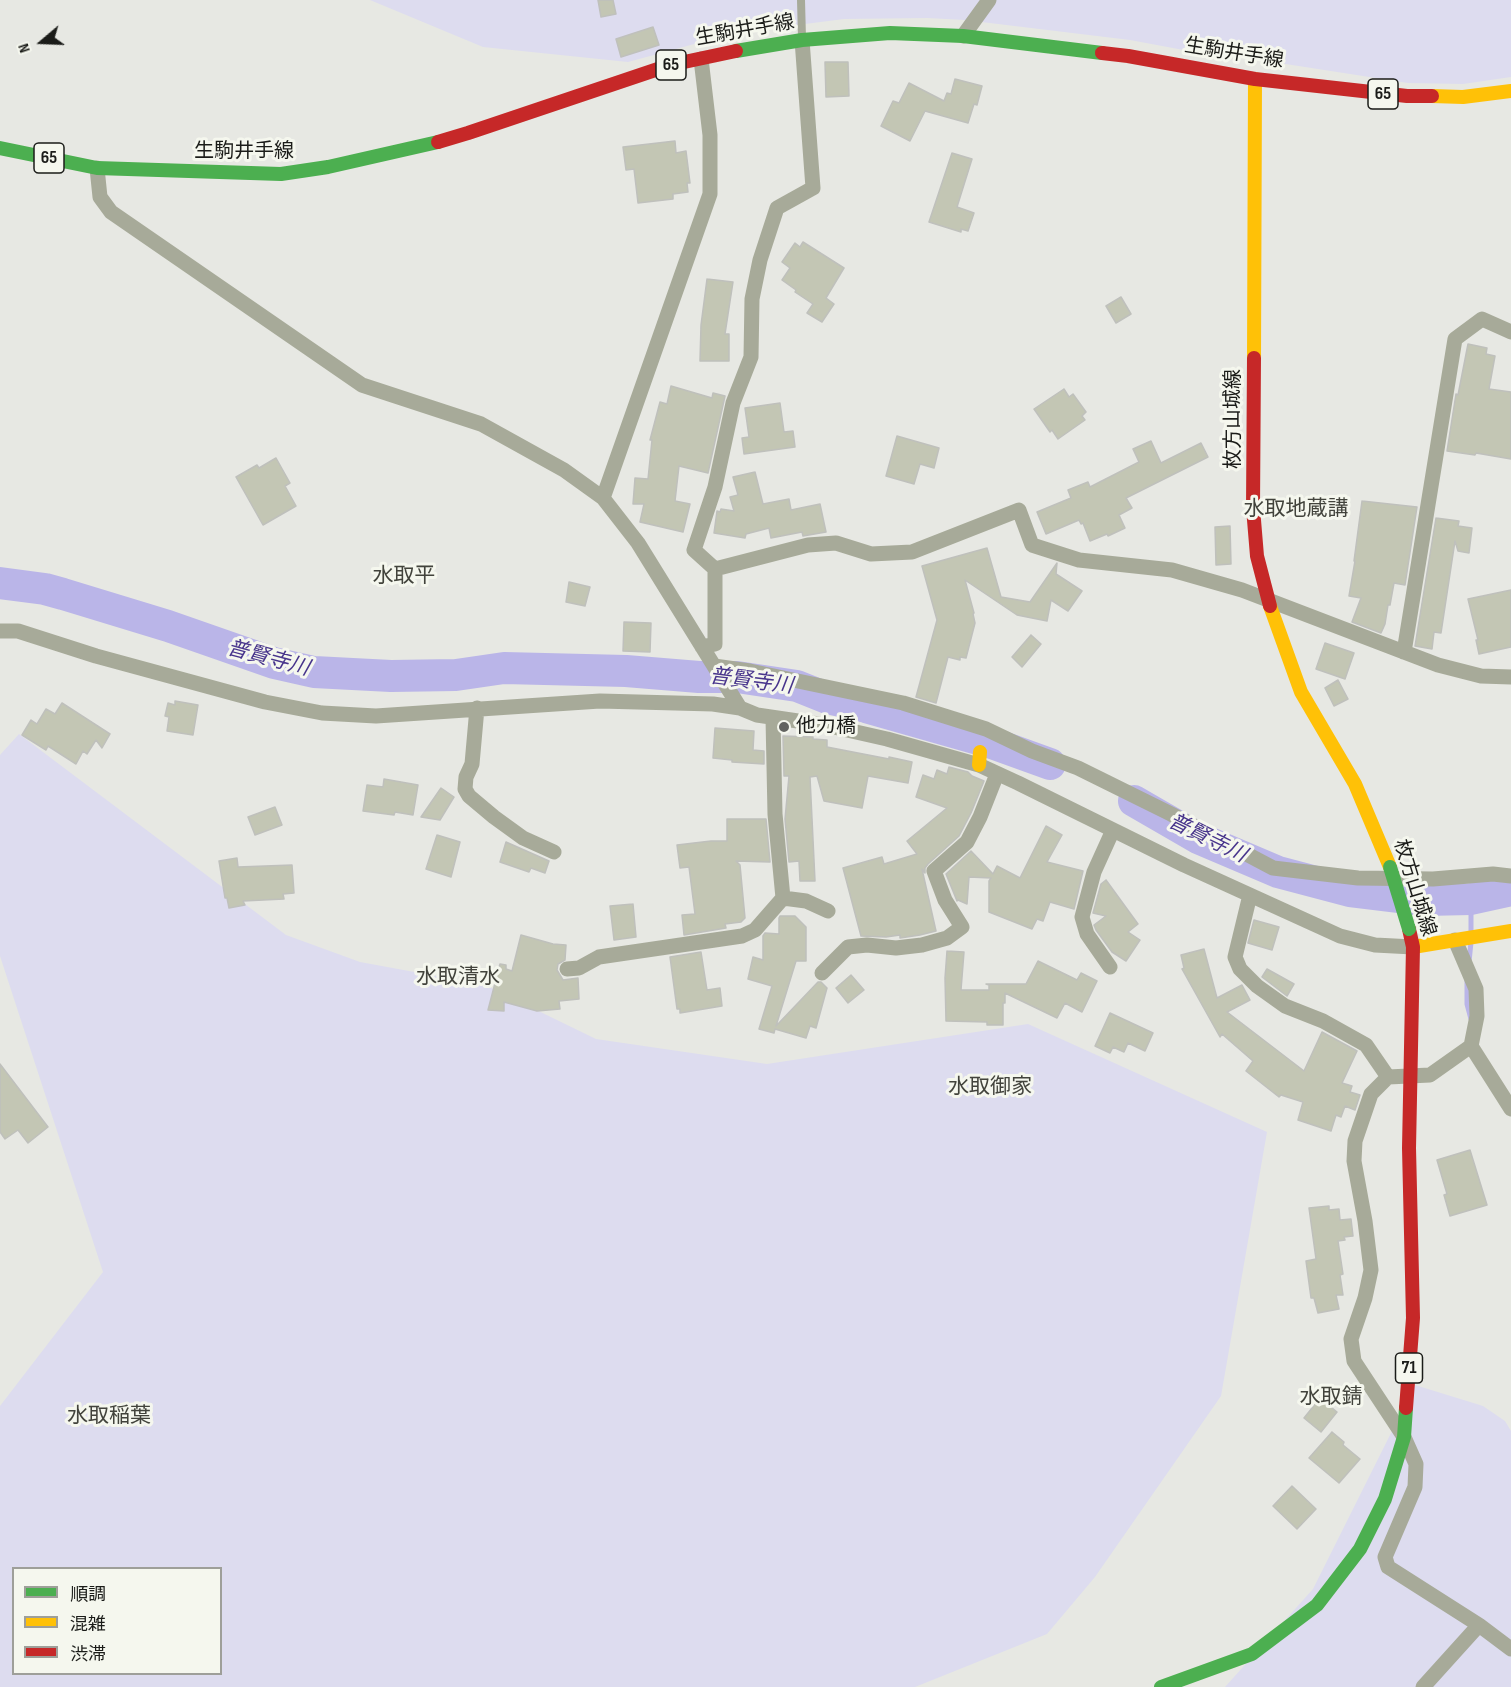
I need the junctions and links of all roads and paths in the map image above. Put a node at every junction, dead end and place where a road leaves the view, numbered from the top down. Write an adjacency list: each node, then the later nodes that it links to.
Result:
1 (801, 0): 4 (lane)
2 (989, 0): 3 (street)
3 (963, 36): 4 (main road, 生駒井手線 / 65); 6 (main road, 生駒井手線 / 65)
4 (802, 40): 5 (main road, 生駒井手線 / 65); 12 (street)
5 (701, 59): 9 (main road, 生駒井手線 / 65); 11 (street)
6 (1255, 79): 7 (main road, 生駒井手線 / 65); 13 (main road, 枚方山城線 / 71)
7 (1511, 90)
8 (0, 148): 9 (main road, 生駒井手線 / 65)
9 (97, 168): 11 (street)
10 (1511, 332): 16 (street)
11 (603, 498): 15 (street)
12 (715, 569): 13 (street); 15 (street)
13 (1268, 600): 16 (street); 31 (main road, 枚方山城線 / 71, bridge)
14 (0, 630): 19 (street)
15 (702, 647): 17 (street)
16 (1404, 652): 18 (street)
17 (716, 670): 20 (street); 25 (street)
18 (1511, 677)
19 (477, 708): 20 (street); 24 (street)
20 (740, 708): 21 (street)
21 (773, 718): 22 (street); 27 (street)
22 (998, 774): 23 (street); 34 (street)
23 (1113, 830): 26 (street); 32 (street)
24 (554, 852)
25 (1511, 876)
26 (1250, 895): 31 (street); 37 (street)
27 (783, 898): 28 (street); 33 (street)
28 (828, 912)
29 (1511, 931): 30 (main road)
30 (1455, 940): 31 (main road); 35 (street)
31 (1413, 947): 36 (main road, 枚方山城線 / 71)
32 (1110, 967)
33 (567, 969)
34 (822, 973)
35 (1471, 1046): 36 (street); 38 (street)
36 (1410, 1075): 37 (street); 39 (main road, 枚方山城線 / 71)
37 (1388, 1077): 39 (street)
38 (1511, 1109)
39 (1404, 1437): 40 (street); 42 (main road, 枚方山城線 / 71)
40 (1479, 1625): 41 (street); 43 (street)
41 (1511, 1649)
42 (1161, 1687)
43 (1423, 1687)

